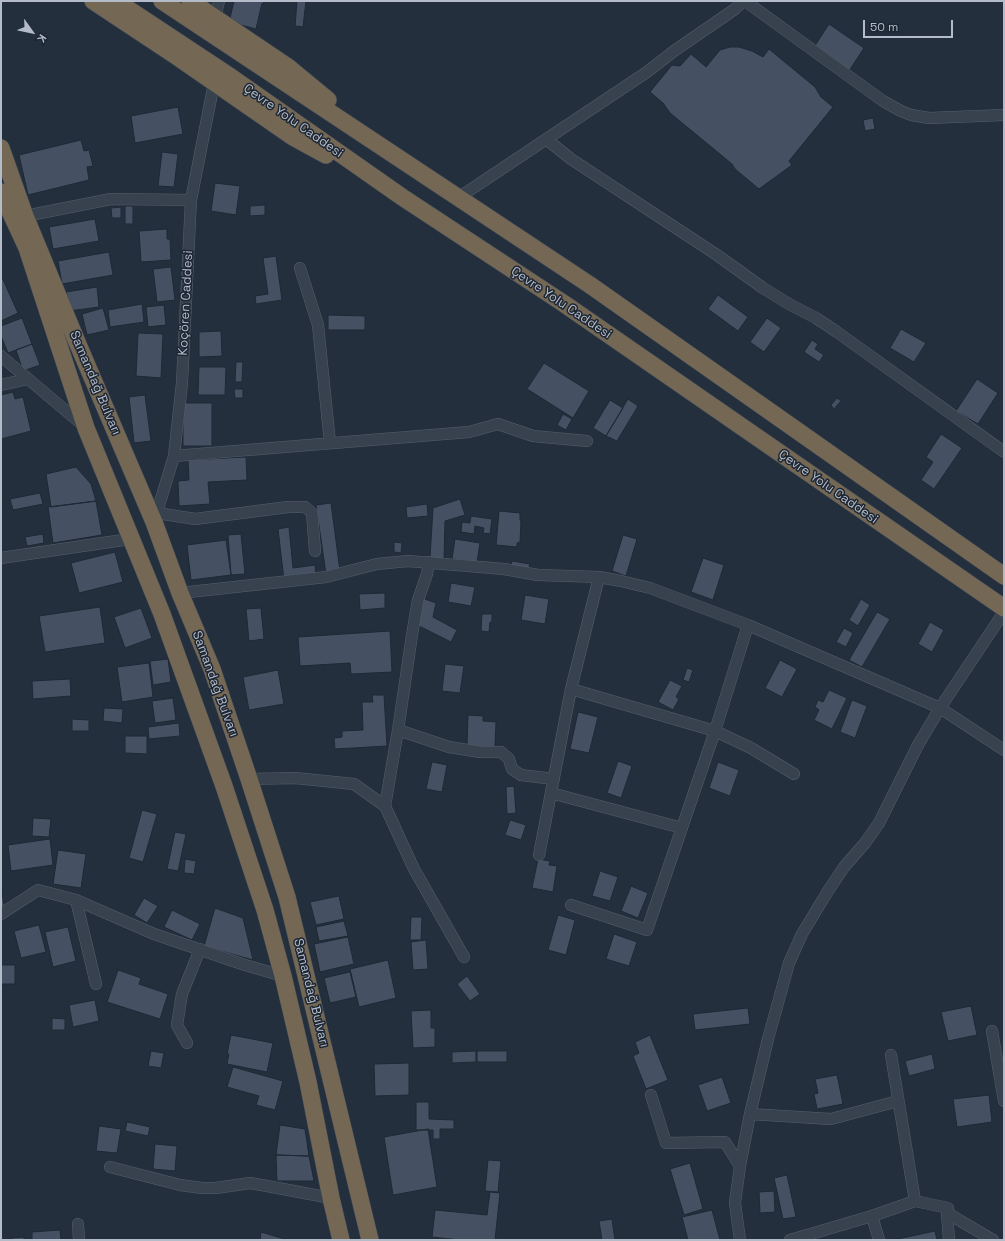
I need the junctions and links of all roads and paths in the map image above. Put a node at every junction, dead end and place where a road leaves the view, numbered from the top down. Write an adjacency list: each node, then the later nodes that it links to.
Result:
1 (93, 1): 8 (highway)
2 (116, 1): 14 (highway, Çevre Yolu Caddesi)
3 (162, 1): 12 (highway, Çevre Yolu Caddesi)
4 (190, 1): 7 (highway)
5 (219, 1): 7 (street)
6 (744, 1): 9 (street); 10 (street)
7 (215, 18): 12 (highway)
8 (214, 82): 14 (highway); 16 (street, Koçören Caddesi)
9 (1004, 115)
10 (546, 139): 15 (street); 25 (street)
11 (1, 148): 17 (highway, Samandağ Bulvarı)
12 (409, 165): 15 (highway, Çevre Yolu Caddesi)
13 (1, 192): 22 (highway, Samandağ Bulvarı)
14 (402, 197): 35 (highway, Çevre Yolu Caddesi)
15 (458, 198): 32 (highway, Çevre Yolu Caddesi)
16 (191, 200): 17 (street); 26 (street, Koçören Caddesi)
17 (25, 216): 27 (highway, Samandağ Bulvarı)
18 (300, 268): 24 (street)
19 (1, 356): 20 (street)
20 (28, 379): 21 (street); 22 (street)
21 (1, 385)
22 (86, 428): 28 (highway, Samandağ Bulvarı)
23 (587, 441): 24 (street)
24 (330, 443): 26 (street)
25 (1004, 452)
26 (174, 456): 27 (street, Koçören Caddesi)
27 (156, 517): 29 (street); 34 (highway, Samandağ Bulvarı)
28 (130, 538): 30 (street); 55 (highway, Samandağ Bulvarı)
29 (315, 551)
30 (1, 558)
31 (429, 562): 33 (street); 34 (street); 40 (street)
32 (1004, 576)
33 (599, 577): 37 (street); 38 (street)
34 (180, 593): 44 (highway, Samandağ Bulvarı)
35 (1004, 608)
36 (1004, 612): 39 (street)
37 (748, 625): 39 (street); 41 (street)
38 (571, 689): 41 (street); 45 (street)
39 (940, 708): 42 (street); 63 (street)
40 (398, 730): 45 (street); 47 (street)
41 (715, 731): 43 (street); 48 (street)
42 (1004, 750)
43 (794, 774)
44 (249, 779): 47 (street); 73 (highway, Samandağ Bulvarı)
45 (554, 779): 46 (street)
46 (551, 793): 48 (street); 49 (street)
47 (385, 806): 54 (street)
48 (682, 828): 51 (street)
49 (539, 855)
50 (76, 900): 52 (street); 53 (street); 56 (street)
51 (571, 905)
52 (1, 914)
53 (200, 949): 55 (street); 58 (street)
54 (464, 956)
55 (283, 976): 66 (highway, Samandağ Bulvarı)
56 (96, 984)
57 (992, 1031): 62 (street)
58 (187, 1043)
59 (891, 1055): 61 (street)
60 (651, 1094): 64 (street)
61 (898, 1101): 63 (street); 67 (street)
62 (1004, 1101)
63 (750, 1114): 64 (street)
64 (740, 1166): 74 (street)
65 (110, 1167): 66 (street)
66 (331, 1198): 72 (highway, Samandağ Bulvarı)
67 (915, 1201): 68 (street); 69 (street)
68 (947, 1213): 77 (street); 78 (street)
69 (872, 1216): 75 (street); 76 (street)
70 (78, 1224): 71 (street)
71 (79, 1240)
72 (341, 1240)
73 (370, 1240)
74 (740, 1240)
75 (790, 1240)
76 (879, 1240)
77 (949, 1240)
78 (993, 1240)

